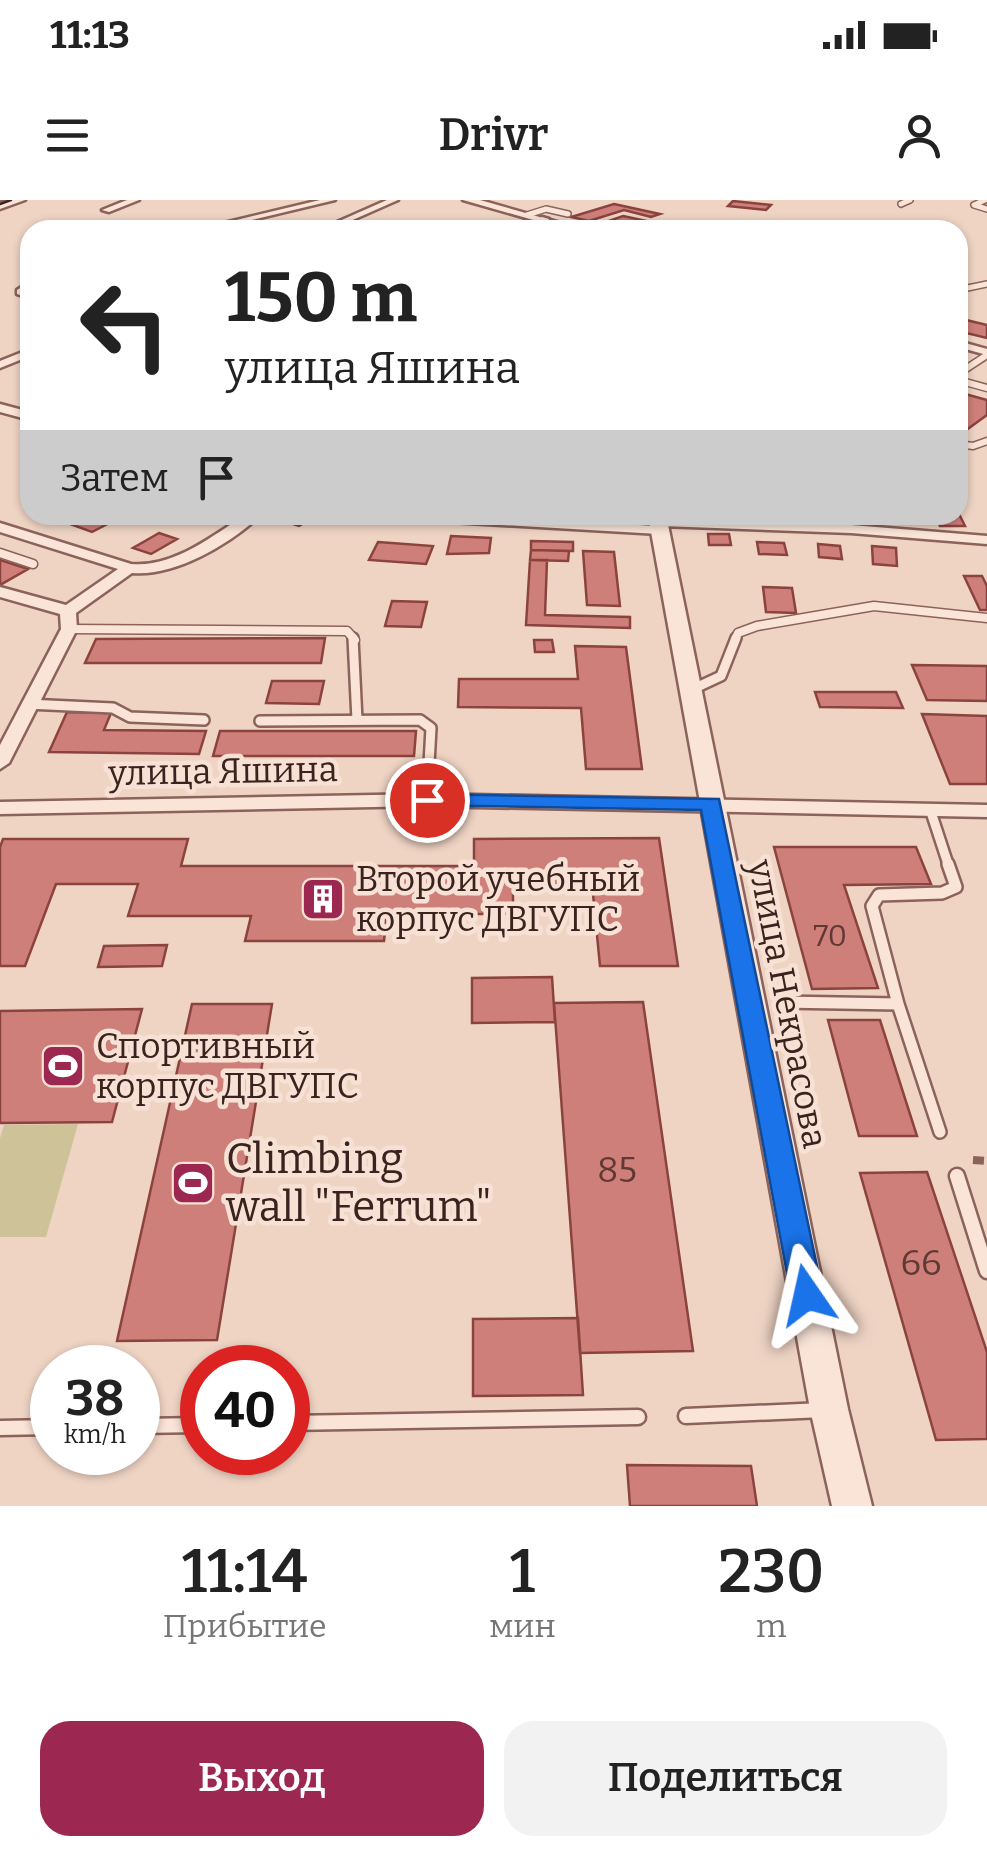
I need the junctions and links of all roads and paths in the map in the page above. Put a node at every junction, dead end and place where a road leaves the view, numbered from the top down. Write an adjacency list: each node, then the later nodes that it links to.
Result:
1 (20, 200): 8 (street)
2 (136, 200): 11 (street)
3 (331, 200): 15 (street)
4 (394, 200): 16 (street)
5 (468, 200): 12 (street)
6 (910, 200): 9 (lane)
7 (985, 200): 10 (lane)
8 (1, 202)
9 (901, 204)
10 (987, 209)
11 (106, 210)
12 (528, 214): 13 (lane); 14 (street)
13 (568, 214)
14 (545, 219): 17 (street)
15 (243, 220)
16 (347, 220)
17 (548, 220)
18 (239, 525): 25 (street)
19 (659, 525): 29 (street, улица Некрасова)
20 (741, 525): 22 (street)
21 (3, 531): 25 (street)
22 (987, 540)
23 (0, 553): 24 (lane)
24 (34, 564)
25 (129, 568): 28 (street)
26 (0, 592): 28 (street)
27 (987, 618): 29 (lane)
28 (69, 620): 30 (street); 32 (lane)
29 (690, 691): 36 (street, улица Некрасова)
30 (27, 704): 31 (lane); 34 (street)
31 (204, 720)
32 (356, 720): 33 (lane); 35 (lane)
33 (260, 721)
34 (0, 763)
35 (427, 800): 36 (street, улица Яшина); 37 (street, улица Яшина)
36 (711, 804): 38 (street, улица Яшина); 47 (street, улица Некрасова)
37 (0, 808)
38 (930, 809): 39 (street, улица Яшина); 41 (lane)
39 (987, 811)
40 (781, 1002): 41 (lane)
41 (898, 1004): 42 (lane)
42 (940, 1132)
43 (974, 1160): 44 (path)
44 (987, 1161)
45 (957, 1176): 46 (lane)
46 (987, 1271)
47 (829, 1409): 48 (lane); 53 (street, улица Некрасова)
48 (686, 1416)
49 (638, 1417): 50 (lane)
50 (310, 1423)
51 (30, 1427): 52 (lane)
52 (0, 1428)
53 (852, 1506)

